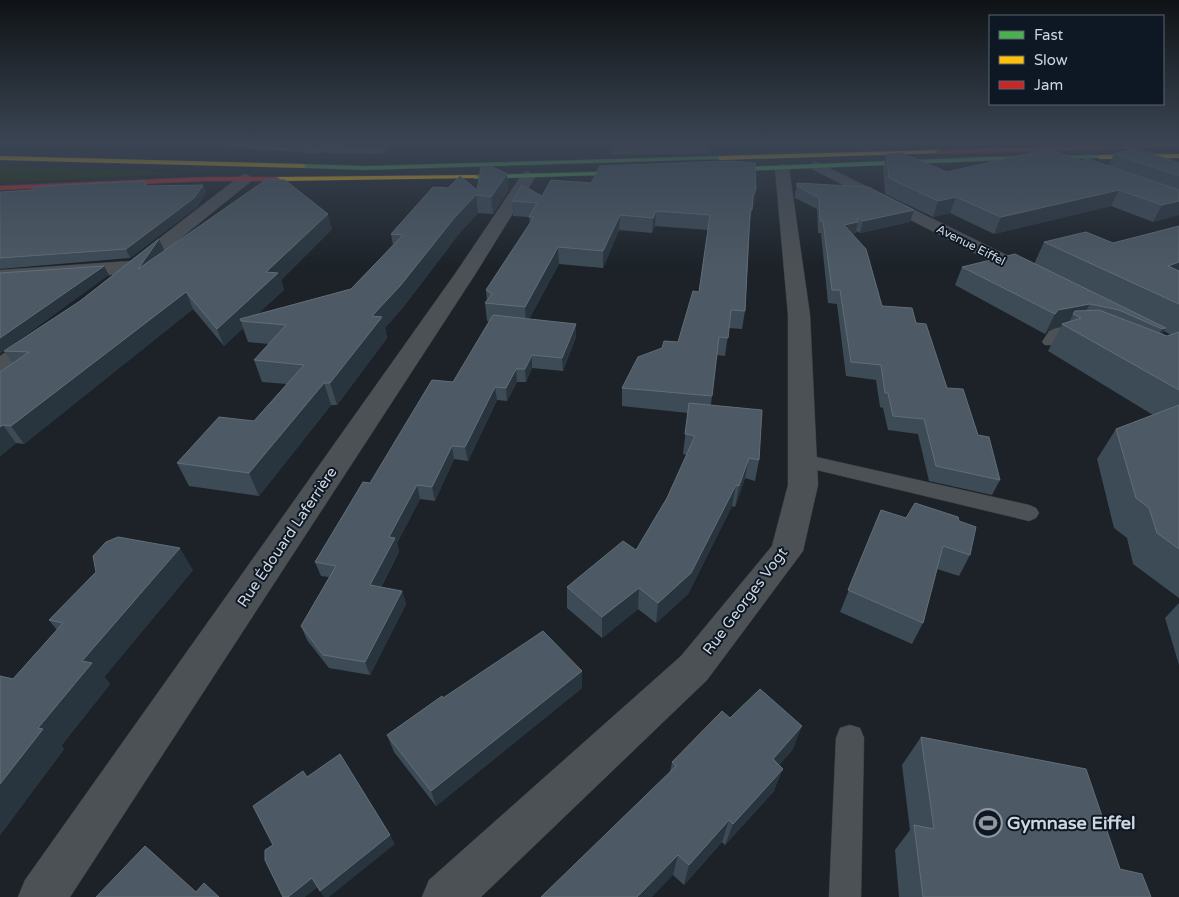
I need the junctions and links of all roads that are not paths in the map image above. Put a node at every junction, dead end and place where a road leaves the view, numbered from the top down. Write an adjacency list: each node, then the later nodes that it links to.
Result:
1 (59, 185): 6 (main road)
2 (239, 185): 7 (street)
3 (522, 185): 18 (street, Rue Édouard Laferrière)
4 (784, 185): 15 (street, Rue Georges Vogt)
5 (854, 185): 9 (street, Avenue Eiffel)
6 (0, 188)
7 (134, 266): 8 (street); 10 (street)
8 (0, 276)
9 (1051, 285)
10 (107, 288)
11 (56, 328): 14 (street)
12 (1099, 333): 13 (lane)
13 (1050, 342)
14 (0, 366)
15 (803, 460): 16 (lane); 19 (street, Rue Georges Vogt)
16 (1029, 512)
17 (850, 738): 20 (lane)
18 (42, 897)
19 (446, 897)
20 (845, 897)

